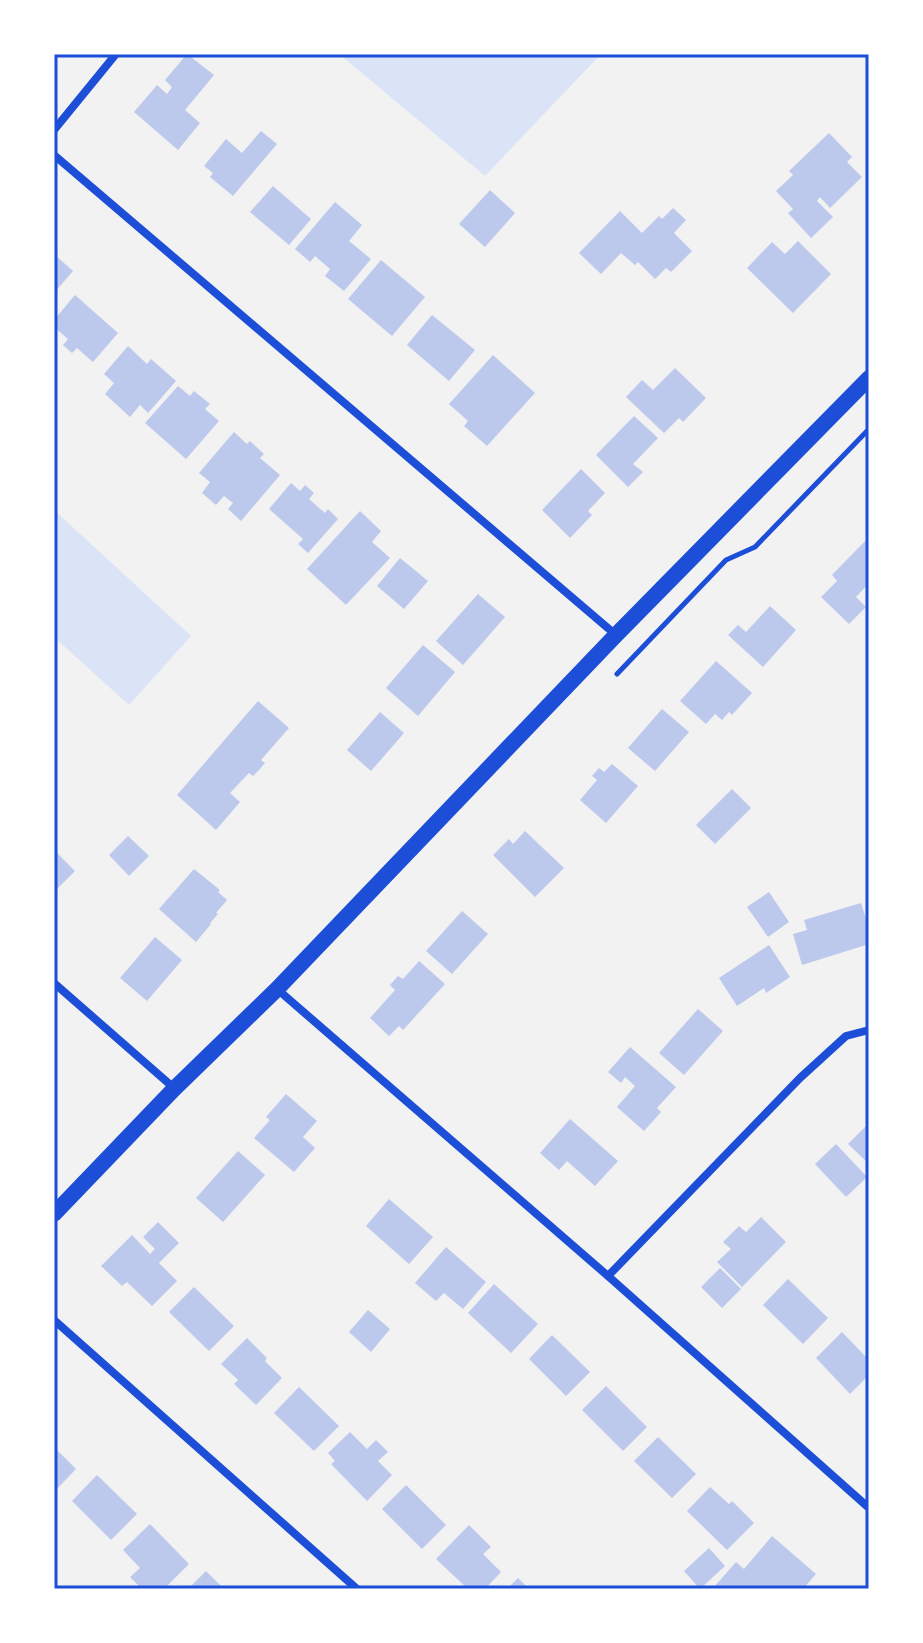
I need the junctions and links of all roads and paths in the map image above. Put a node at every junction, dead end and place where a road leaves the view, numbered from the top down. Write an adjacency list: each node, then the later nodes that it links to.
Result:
1 (116, 54): 2 (street)
2 (54, 130)
3 (54, 155): 6 (street)
4 (869, 378): 6 (main road)
5 (869, 429): 7 (path)
6 (616, 635): 9 (main road)
7 (617, 674)
8 (54, 983): 11 (street)
9 (277, 989): 11 (main road); 13 (street)
10 (869, 1030): 13 (street)
11 (174, 1089): 12 (main road)
12 (54, 1214)
13 (608, 1276): 15 (street)
14 (54, 1320): 16 (street)
15 (869, 1508)
16 (357, 1589)

